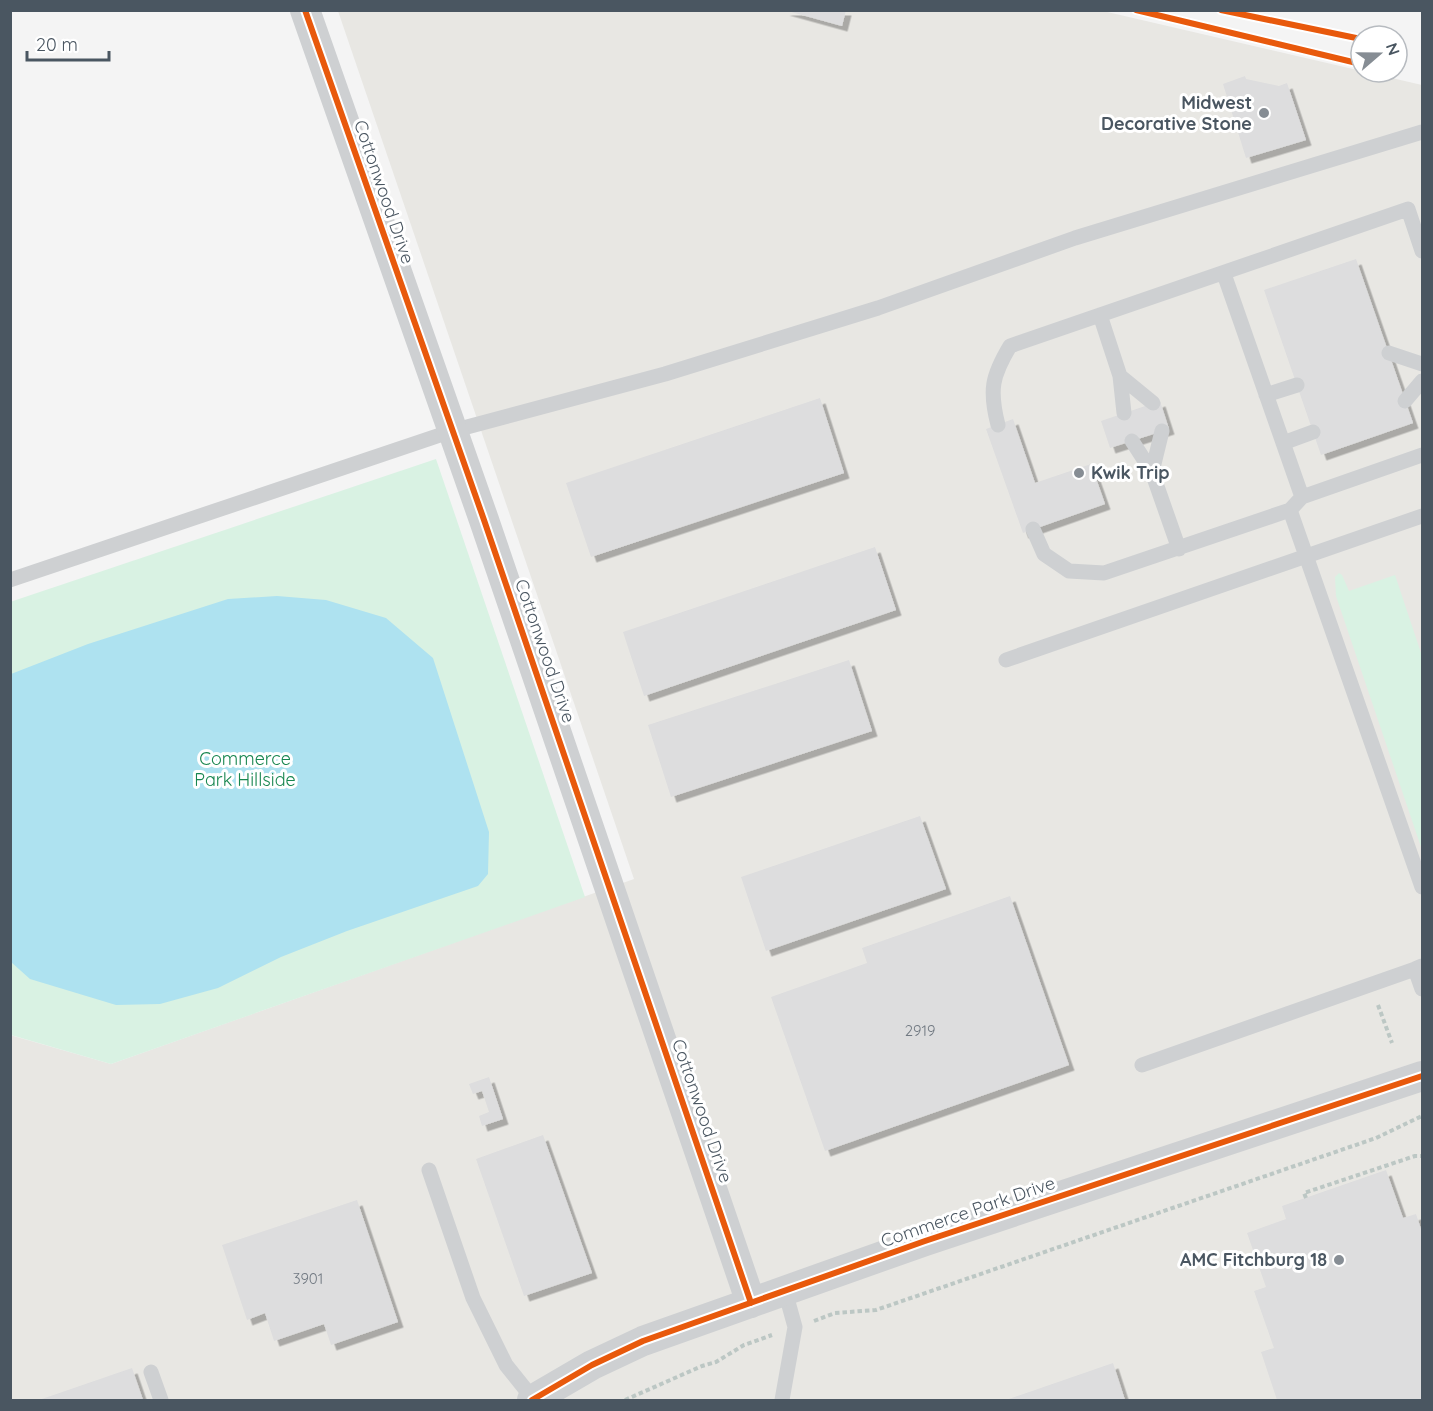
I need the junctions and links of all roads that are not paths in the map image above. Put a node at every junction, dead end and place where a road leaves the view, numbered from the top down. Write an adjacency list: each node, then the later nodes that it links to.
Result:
1 (305, 10): 16 (street, Cottonwood Drive)
2 (1422, 132): 16 (lane)
3 (1422, 251): 4 (lane)
4 (1224, 274): 5 (lane); 11 (lane)
5 (1100, 315): 8 (lane); 15 (lane)
6 (1389, 353): 7 (lane)
7 (1422, 364)
8 (1120, 375): 13 (lane); 14 (lane)
9 (1422, 381): 12 (lane)
10 (1297, 385): 11 (lane)
11 (1266, 395): 20 (lane)
12 (1406, 400)
13 (1153, 403)
14 (1124, 413)
15 (998, 425)
16 (452, 431): 29 (lane); 38 (street, Cottonwood Drive)
17 (1162, 431): 22 (lane)
18 (1313, 432): 20 (lane)
19 (1132, 441): 22 (lane)
20 (1283, 443): 23 (lane)
21 (1422, 455): 23 (lane)
22 (1152, 472): 27 (lane)
23 (1302, 496): 24 (lane)
24 (1290, 510): 27 (lane); 28 (lane)
25 (1422, 516): 28 (lane)
26 (1033, 529): 27 (lane)
27 (1179, 549)
28 (1306, 556): 30 (lane); 31 (lane)
29 (10, 580)
30 (1006, 660)
31 (1422, 887)
32 (1419, 968): 33 (lane); 34 (lane)
33 (1422, 989)
34 (1142, 1065)
35 (1422, 1076): 37 (street, Commerce Park Drive)
36 (429, 1170): 40 (lane)
37 (785, 1291): 38 (street, Commerce Park Drive); 42 (lane)
38 (751, 1303): 40 (street, Commerce Park Drive)
39 (152, 1372): 41 (lane)
40 (533, 1400)
41 (161, 1401)
42 (782, 1401)

